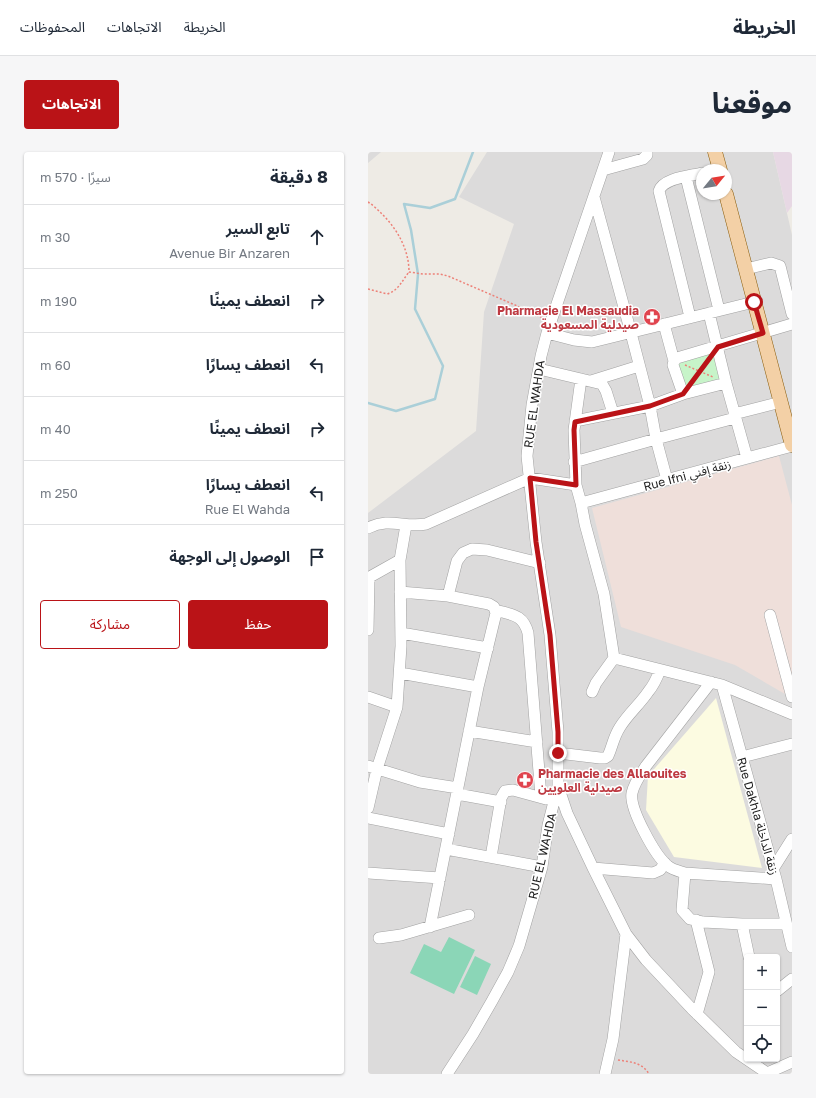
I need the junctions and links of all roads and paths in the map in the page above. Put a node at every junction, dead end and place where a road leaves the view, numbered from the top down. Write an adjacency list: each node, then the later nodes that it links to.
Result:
1 (609, 152): 5 (street, RUE EL WAHDA)
2 (647, 152): 5 (street)
3 (715, 152): 4 (main road)
4 (717, 164)
5 (603, 170): 8 (street, RUE EL WAHDA)
6 (696, 174): 7 (street)
7 (686, 177): 15 (street); 17 (street)
8 (594, 197): 18 (street, RUE EL WAHDA); 21 (street)
9 (728, 200): 11 (main road)
10 (368, 202): 12 (path)
11 (746, 269): 14 (main road); 16 (street)
12 (409, 272): 13 (path); 18 (path)
13 (368, 289)
14 (754, 302): 15 (street); 22 (main road)
15 (714, 311): 17 (street); 24 (street)
16 (792, 314)
17 (690, 317): 19 (street)
18 (550, 322): 23 (street, RUE EL WAHDA)
19 (664, 324): 21 (street); 25 (street)
20 (792, 324): 22 (street)
21 (631, 332): 23 (street); 26 (street)
22 (763, 333): 24 (street); 32 (main road)
23 (547, 334): 27 (street, RUE EL WAHDA)
24 (718, 347): 25 (street); 28 (path); 30 (street)
25 (674, 361): 28 (path); 31 (street)
26 (639, 366): 29 (street); 33 (street)
27 (539, 369): 29 (street); 41 (street, RUE EL WAHDA)
28 (700, 371): 30 (path); 31 (path)
29 (586, 380): 34 (street); 36 (street)
30 (726, 382): 31 (street); 35 (street)
31 (683, 394): 33 (street)
32 (781, 402): 35 (street); 38 (main road)
33 (650, 406): 34 (street); 37 (street)
34 (613, 413): 36 (street)
35 (735, 416): 37 (street); 39 (street)
36 (575, 422): 40 (street)
37 (656, 439): 40 (street); 42 (street)
38 (792, 446): 39 (street, Rue Ifni زنقة إفني)
39 (747, 458): 42 (street, Rue Ifni زنقة إفني)
40 (574, 462): 43 (street)
41 (530, 478): 43 (street); 45 (street); 48 (street, RUE EL WAHDA)
42 (667, 480): 44 (street, Rue Ifni زنقة إفني)
43 (576, 485): 44 (street)
44 (582, 503): 57 (street)
45 (406, 525): 46 (street); 47 (street)
46 (368, 528)
47 (400, 560): 49 (street); 50 (street)
48 (540, 563): 51 (street); 71 (street, RUE EL WAHDA)
49 (368, 577): 54 (street)
50 (400, 592): 51 (street); 55 (street)
51 (448, 596): 52 (street)
52 (495, 610): 56 (street); 69 (street)
53 (770, 615): 65 (street)
54 (368, 630)
55 (401, 633): 56 (street); 59 (street)
56 (488, 648): 62 (street)
57 (614, 658): 58 (street); 63 (street)
58 (660, 670): 60 (street); 71 (street)
59 (400, 673): 62 (street); 66 (street)
60 (711, 682): 61 (street); 85 (street)
61 (722, 685): 67 (street); 72 (street, Rue Dakhla زنقة الداخلة)
62 (478, 687): 68 (street)
63 (592, 692)
64 (368, 697): 66 (street)
65 (792, 697)
66 (397, 707): 73 (street)
67 (792, 714)
68 (469, 731): 69 (street); 75 (street)
69 (537, 742): 76 (street)
70 (792, 744): 72 (street)
71 (558, 753): 74 (street, RUE EL WAHDA)
72 (742, 757): 90 (street, Rue Dakhla زنقة الداخلة)
73 (372, 767): 75 (street); 79 (street)
74 (558, 786): 77 (street, RUE EL WAHDA); 87 (street)
75 (458, 791): 78 (street); 81 (street)
76 (541, 797): 77 (street); 78 (street)
77 (554, 801): 86 (street, RUE EL WAHDA)
78 (501, 802): 84 (street)
79 (368, 808)
80 (368, 818): 81 (street)
81 (449, 834): 83 (street)
82 (792, 839): 90 (street)
83 (446, 848): 84 (street); 91 (street)
84 (491, 857): 86 (street)
85 (665, 863): 87 (street); 89 (street)
86 (542, 867): 108 (street, RUE EL WAHDA)
87 (593, 868): 97 (street)
88 (368, 873): 91 (street)
89 (685, 873): 90 (street); 93 (street)
90 (774, 874): 95 (street, Rue Dakhla زنقة الداخلة)
91 (440, 878): 96 (street)
92 (469, 915): 96 (street)
93 (696, 920): 94 (street); 103 (street)
94 (742, 924): 95 (street); 100 (street)
95 (786, 924): 99 (street, Rue Dakhla زنقة الداخلة)
96 (430, 928): 98 (street)
97 (626, 934): 103 (street); 105 (street)
98 (379, 938)
99 (792, 947)
100 (748, 954)
101 (792, 979): 102 (street)
102 (778, 990)
103 (697, 1014): 104 (street)
104 (744, 1052)
105 (609, 1058): 109 (street); 110 (path)
106 (754, 1062): 111 (street)
107 (792, 1062): 111 (street)
108 (447, 1074)
109 (605, 1074)
110 (649, 1074)
111 (766, 1074)

